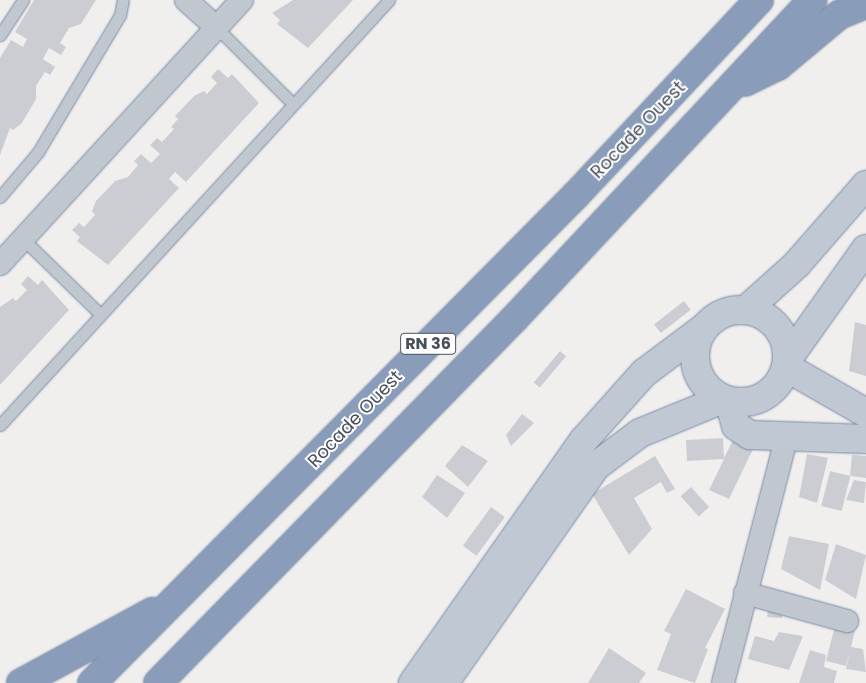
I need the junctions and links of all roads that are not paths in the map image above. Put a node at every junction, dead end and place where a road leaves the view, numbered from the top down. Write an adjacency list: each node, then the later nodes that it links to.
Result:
1 (23, 0): 10 (lane)
2 (123, 0): 14 (lane)
3 (186, 0): 9 (street)
4 (242, 0): 9 (street)
5 (389, 0): 12 (lane)
6 (759, 0): 28 (highway, Rocade Ouest / RN 36)
7 (812, 0): 11 (highway)
8 (866, 4): 11 (highway)
9 (217, 28): 12 (lane); 15 (street)
10 (0, 35)
11 (736, 84): 32 (highway)
12 (291, 102): 19 (lane)
13 (866, 185): 18 (street)
14 (0, 198)
15 (23, 239): 17 (street); 19 (lane)
16 (866, 249): 21 (street)
17 (0, 264)
18 (746, 310): 20 (street); 21 (street)
19 (100, 314): 24 (lane)
20 (704, 328): 22 (street); 33 (street)
21 (787, 364): 22 (street); 23 (street)
22 (726, 400): 26 (street); 34 (street)
23 (866, 413)
24 (0, 425)
25 (866, 439): 26 (street)
26 (786, 440): 27 (street)
27 (745, 593): 29 (street); 35 (street)
28 (180, 598): 30 (highway); 31 (highway, Rocade Ouest / RN 36)
29 (847, 621)
30 (21, 683)
31 (92, 683)
32 (158, 683)
33 (413, 683)
34 (444, 683)
35 (723, 683)

